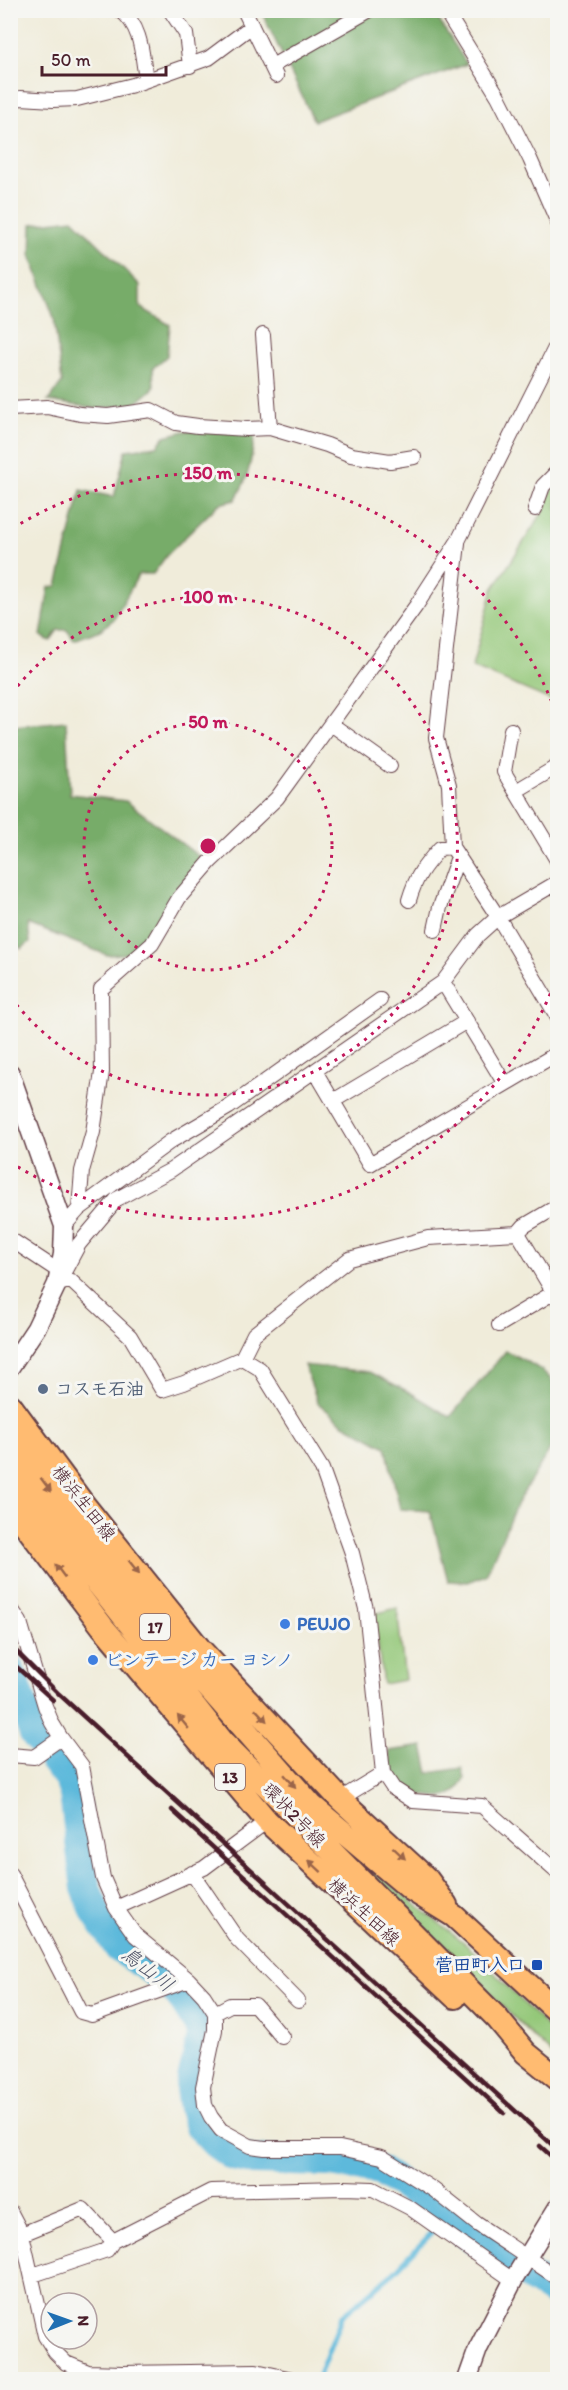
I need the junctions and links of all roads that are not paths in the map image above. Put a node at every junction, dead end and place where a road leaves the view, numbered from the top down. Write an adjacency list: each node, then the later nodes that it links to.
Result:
1 (120, 10): 8 (street)
2 (170, 10): 7 (street)
3 (244, 10): 6 (street)
4 (370, 10): 6 (street)
5 (445, 10): 10 (street)
6 (252, 26): 7 (street)
7 (190, 66): 8 (street)
8 (146, 80): 9 (street)
9 (10, 100)
10 (558, 223)
11 (263, 335): 14 (street)
12 (558, 342): 18 (street)
13 (10, 409): 14 (street)
14 (270, 428): 15 (street)
15 (414, 457)
16 (558, 471): 17 (street)
17 (535, 508)
18 (458, 541): 19 (street); 24 (street)
19 (331, 724): 21 (street); 40 (street)
20 (511, 730): 23 (street)
21 (390, 765)
22 (558, 766): 23 (street)
23 (516, 791): 25 (street)
24 (455, 852): 27 (street); 28 (street); 29 (street)
25 (558, 862)
26 (558, 882): 28 (street)
27 (409, 900)
28 (498, 917): 30 (street); 32 (street)
29 (435, 930)
30 (443, 982): 33 (street); 35 (street)
31 (380, 1000): 40 (street)
32 (558, 1018)
33 (467, 1021): 37 (street); 38 (street)
34 (558, 1053): 37 (street)
35 (315, 1071): 38 (street); 44 (street)
36 (10, 1073): 41 (street)
37 (505, 1084): 38 (street)
38 (333, 1101)
39 (558, 1206): 42 (street)
40 (79, 1209): 41 (street)
41 (64, 1226): 44 (street)
42 (518, 1233): 45 (street); 47 (street)
43 (10, 1239): 44 (street)
44 (59, 1278): 47 (street); 48 (street)
45 (556, 1294): 46 (street)
46 (499, 1325)
47 (242, 1358): 56 (street)
48 (10, 1367)
49 (10, 1405): 57 (main road, 横浜生田線, one-way to 57)
50 (10, 1438): 58 (main road, 環状2号線 / 17, one-way to 58)
51 (10, 1473): 58 (main road, 環状2号線 / 17)
52 (10, 1505): 59 (main road, 横浜生田線 / 13, one-way to 52)
53 (10, 1607): 54 (street)
54 (61, 1738): 55 (street); 63 (street)
55 (10, 1755)
56 (383, 1773): 57 (street); 61 (street)
57 (340, 1799): 64 (main road, 横浜生田線, one-way to 64)
58 (307, 1815): 64 (main road, 環状2号線 / 17); 70 (main road, 環状2号線 / 17)
59 (267, 1821): 60 (street); 70 (main road, 横浜生田線 / 13, one-way to 59)
60 (192, 1873): 63 (street); 66 (street)
61 (558, 1873)
62 (11, 1876): 65 (street)
63 (116, 1908): 65 (street)
64 (454, 1916): 67 (main road, 環状2号線)
65 (183, 1982): 68 (street)
66 (298, 2001)
67 (558, 2012)
68 (215, 2013): 69 (street); 76 (street)
69 (282, 2037)
70 (526, 2053): 71 (main road, 環状2号線 / 13)
71 (558, 2079)
72 (558, 2206): 76 (street)
73 (10, 2211): 74 (street)
74 (22, 2234): 75 (street); 77 (street)
75 (113, 2241): 77 (street); 79 (street)
76 (526, 2258): 78 (street); 79 (street)
77 (33, 2275): 80 (street)
78 (558, 2278)
79 (515, 2279): 81 (street)
80 (297, 2379)
81 (467, 2379)

